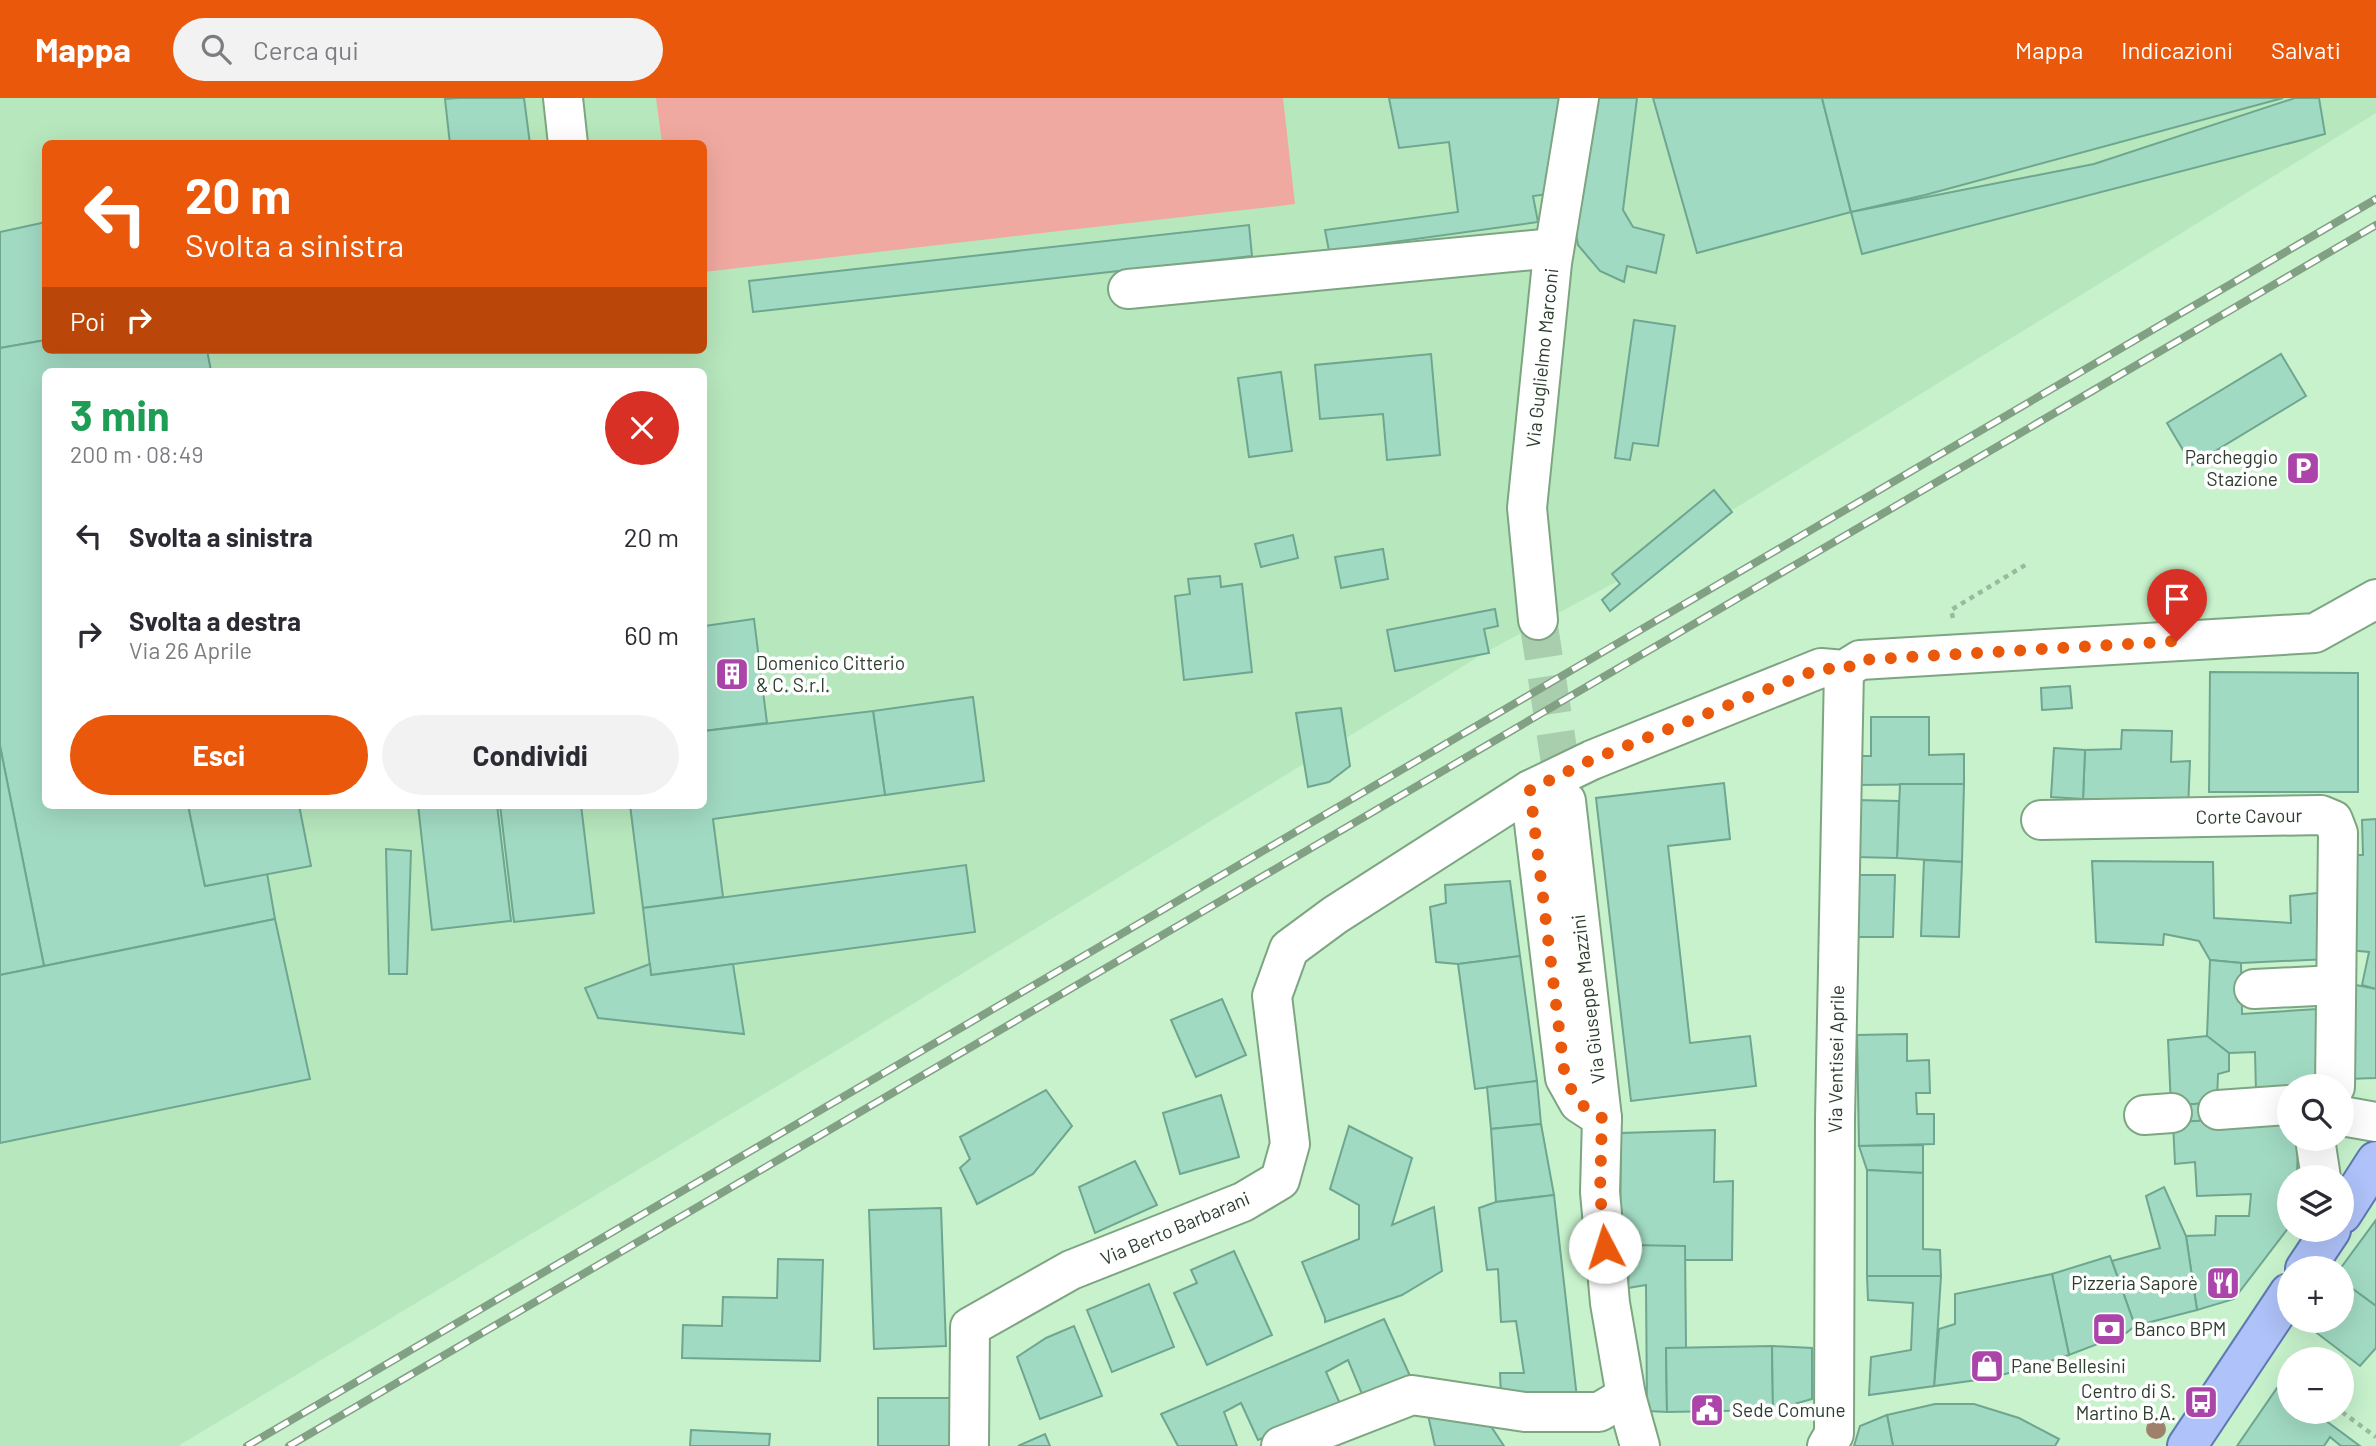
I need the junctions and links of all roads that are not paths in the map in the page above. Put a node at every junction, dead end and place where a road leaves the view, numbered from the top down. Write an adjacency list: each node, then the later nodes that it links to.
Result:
1 (562, 98): 3 (street)
2 (1579, 98): 4 (street, Via Guglielmo Marconi)
3 (567, 140)
4 (1554, 248): 5 (street); 7 (street, Via Guglielmo Marconi)
5 (1128, 289)
6 (2376, 599): 8 (street)
7 (1538, 620)
8 (1844, 670): 9 (street); 25 (street, Via Ventisei Aprile)
9 (1548, 795): 21 (street, Via Giuseppe Mazzini); 22 (street, Via Berto Barbarani)
10 (2041, 820): 11 (street, Corte Cavour)
11 (2336, 985): 12 (street); 13 (street, Corte Cavour)
12 (2254, 989)
13 (2335, 1074)
14 (2277, 1106): 15 (street)
15 (2218, 1110)
16 (2354, 1118): 17 (street)
17 (2376, 1122)
18 (2376, 1161): 19 (main road)
19 (2354, 1194)
20 (2277, 1311): 26 (main road)
21 (1626, 1396): 23 (street); 24 (street, Via Giuseppe Mazzini)
22 (969, 1446)
23 (1282, 1446)
24 (1640, 1446)
25 (1827, 1446)
26 (2187, 1446)

